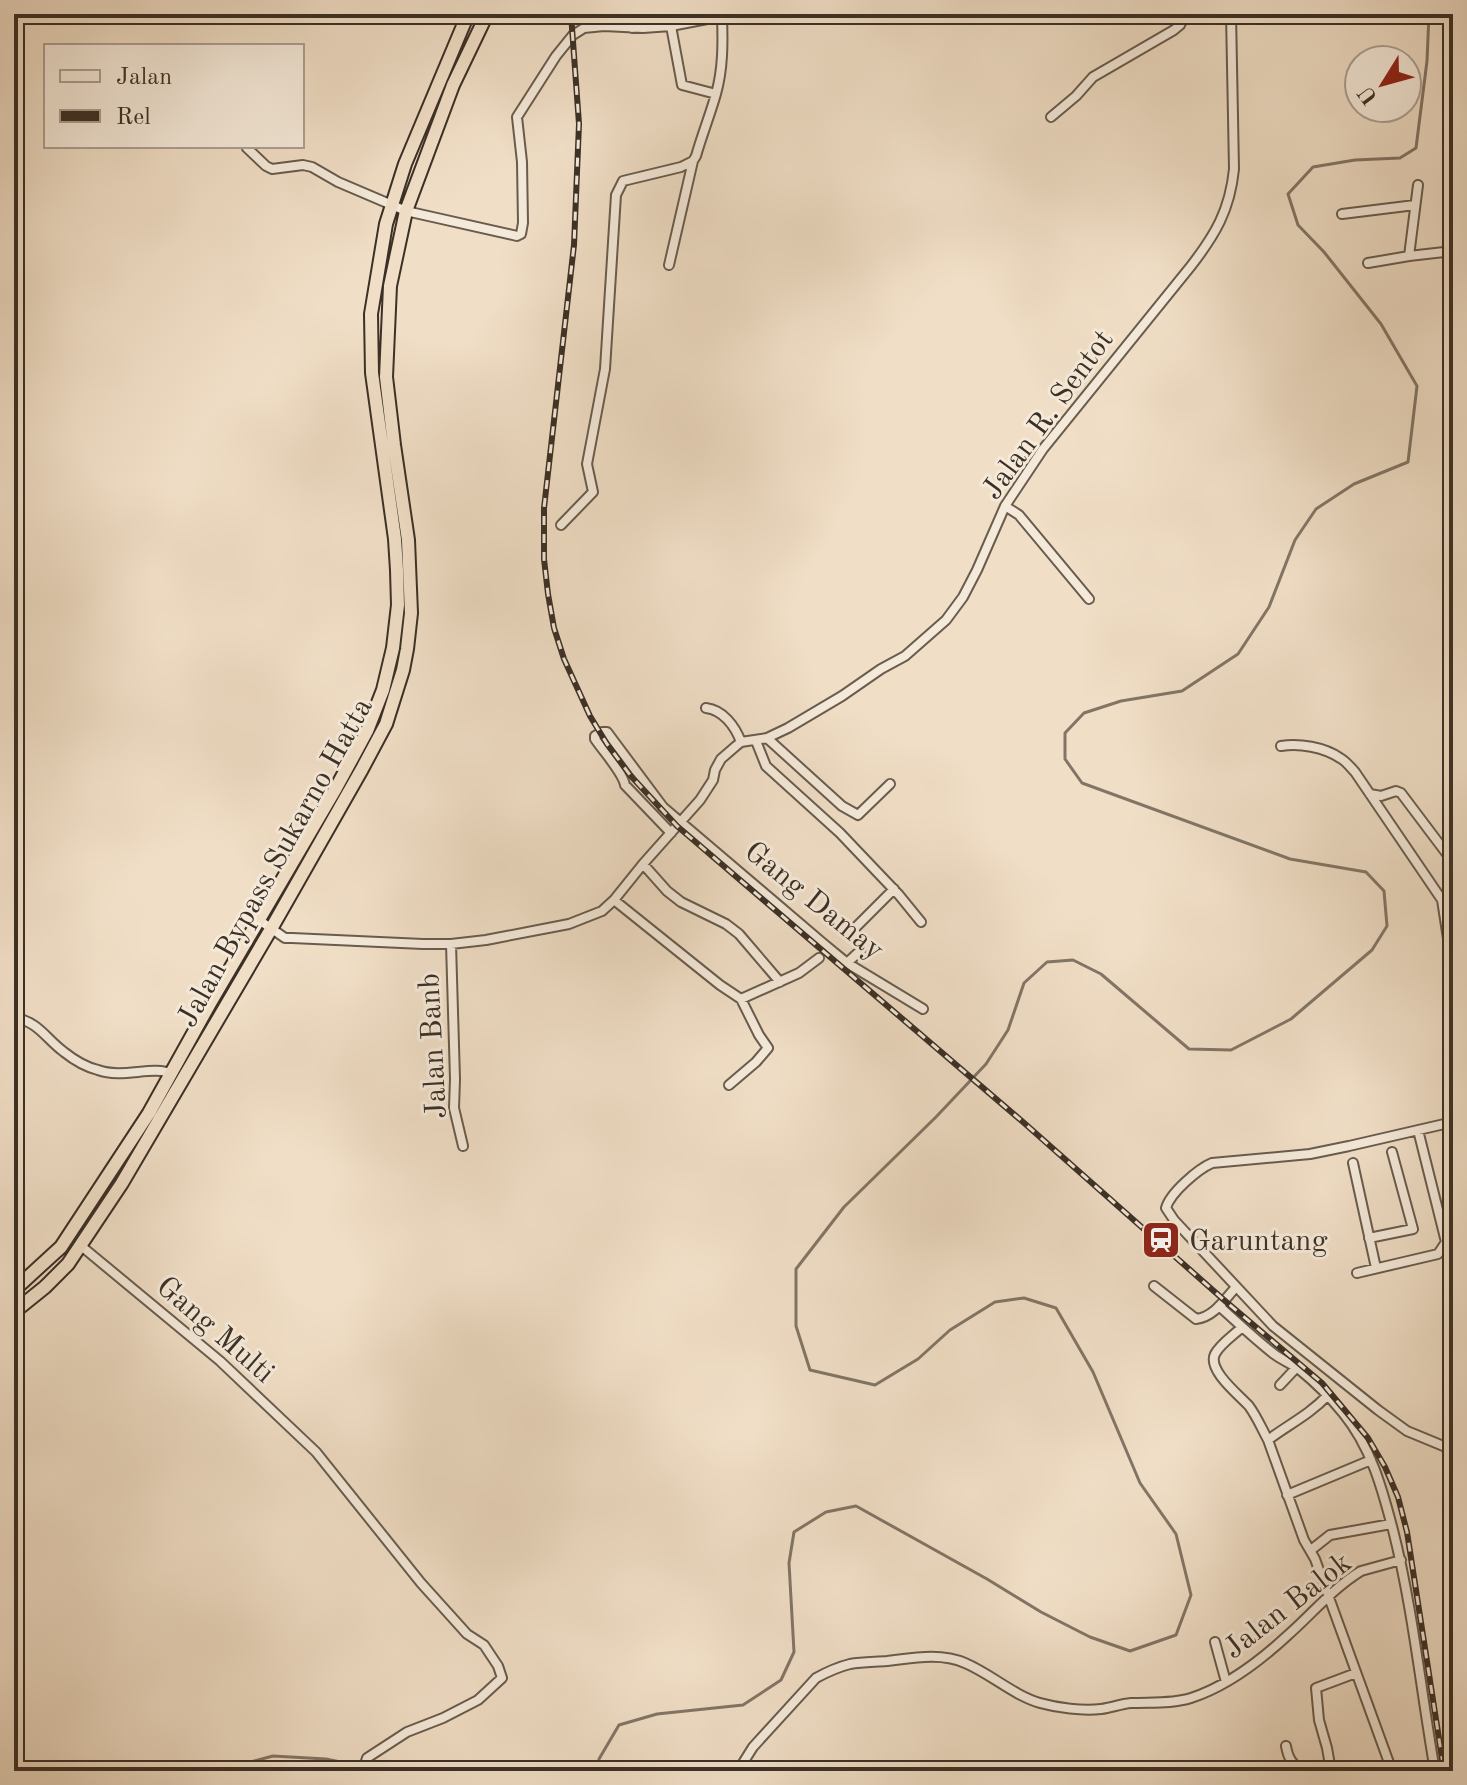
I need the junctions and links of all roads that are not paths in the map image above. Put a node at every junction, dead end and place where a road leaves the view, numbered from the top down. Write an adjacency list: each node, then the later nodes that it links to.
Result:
1 (468, 14): 15 (highway, Jalan Bypass Sukarno Hatta)
2 (487, 14): 17 (highway, Jalan Bypass Sukarno Hatta)
3 (633, 14): 9 (street)
4 (733, 14): 7 (street)
5 (1185, 14): 11 (street)
6 (1231, 14): 23 (street, Jalan R. Sentot)
7 (722, 17): 8 (street); 10 (street)
8 (671, 26): 9 (street); 10 (street)
9 (632, 28): 17 (street)
10 (716, 94): 13 (street)
11 (1051, 117)
12 (247, 148): 15 (street)
13 (693, 161): 22 (street); 24 (street)
14 (1418, 185): 16 (street)
15 (392, 205): 17 (street); 39 (highway, Jalan Bypass Sukarno Hatta)
16 (1415, 205): 18 (street); 20 (street)
17 (406, 211): 41 (highway, Jalan Bypass Sukarno Hatta)
18 (1342, 214)
19 (1453, 251): 20 (street)
20 (1409, 256): 21 (street)
21 (1368, 263)
22 (669, 265)
23 (1005, 506): 25 (street); 27 (street, Jalan R. Sentot)
24 (561, 525)
25 (1089, 599)
26 (706, 708): 29 (street)
27 (767, 738): 28 (street, Jalan R. Sentot); 31 (street)
28 (756, 741): 29 (street, Jalan R. Sentot); 37 (street)
29 (741, 742): 33 (street)
30 (1281, 746): 32 (street)
31 (890, 784)
32 (1370, 793): 35 (street); 43 (street)
33 (681, 822): 34 (street); 34 (street, Gang Damay); 45 (street, Gang Damay)
34 (671, 833): 36 (street)
35 (1453, 862)
36 (643, 864): 38 (street); 47 (street)
37 (894, 889): 40 (street); 45 (street)
38 (614, 900): 42 (street); 48 (street)
39 (259, 920): 41 (street); 51 (highway, Jalan Bypass Sukarno Hatta)
40 (921, 922)
41 (271, 929): 42 (street); 59 (highway, Jalan Bypass Sukarno Hatta)
42 (451, 944): 55 (street, Jalan Banb)
43 (1451, 956): 46 (street)
44 (819, 958): 47 (street)
45 (847, 963): 49 (street, Gang Damay)
46 (1453, 971)
47 (780, 982): 48 (street)
48 (741, 999): 52 (street)
49 (923, 1009)
50 (14, 1017): 51 (street)
51 (172, 1074): 64 (highway, Jalan Bypass Sukarno Hatta)
52 (729, 1085)
53 (1453, 1122): 54 (street)
54 (1418, 1130): 60 (street); 63 (street)
55 (463, 1146)
56 (1392, 1152): 58 (street)
57 (1353, 1163): 58 (street)
58 (1369, 1238): 60 (street)
59 (80, 1245): 66 (highway, Jalan Bypass Sukarno Hatta); 85 (street, Gang Multi)
60 (1376, 1268): 61 (street)
61 (1357, 1273)
62 (1154, 1286): 65 (street)
63 (1236, 1287): 65 (street); 72 (street)
64 (14, 1290)
65 (1219, 1306): 67 (street)
66 (14, 1312)
67 (1242, 1327): 68 (street); 71 (street)
68 (1296, 1368): 69 (street); 70 (street)
69 (1280, 1385)
70 (1328, 1395): 71 (street); 73 (street)
71 (1268, 1440): 74 (street)
72 (1453, 1450)
73 (1371, 1460): 74 (street); 75 (street)
74 (1287, 1495): 78 (street)
75 (1391, 1524): 78 (street); 79 (street)
76 (1453, 1532): 77 (street)
77 (1453, 1549)
78 (1311, 1550): 80 (street)
79 (1401, 1560): 80 (street, Jalan Balok); 90 (street)
80 (1328, 1596): 82 (street); 83 (street, Jalan Balok)
81 (1215, 1642): 83 (street)
82 (1356, 1673): 88 (street); 89 (street)
83 (1226, 1682): 86 (street, Jalan Balok)
84 (1286, 1746): 87 (street)
85 (363, 1771)
86 (738, 1771)
87 (1302, 1771)
88 (1331, 1771)
89 (1392, 1771)
90 (1435, 1771)

